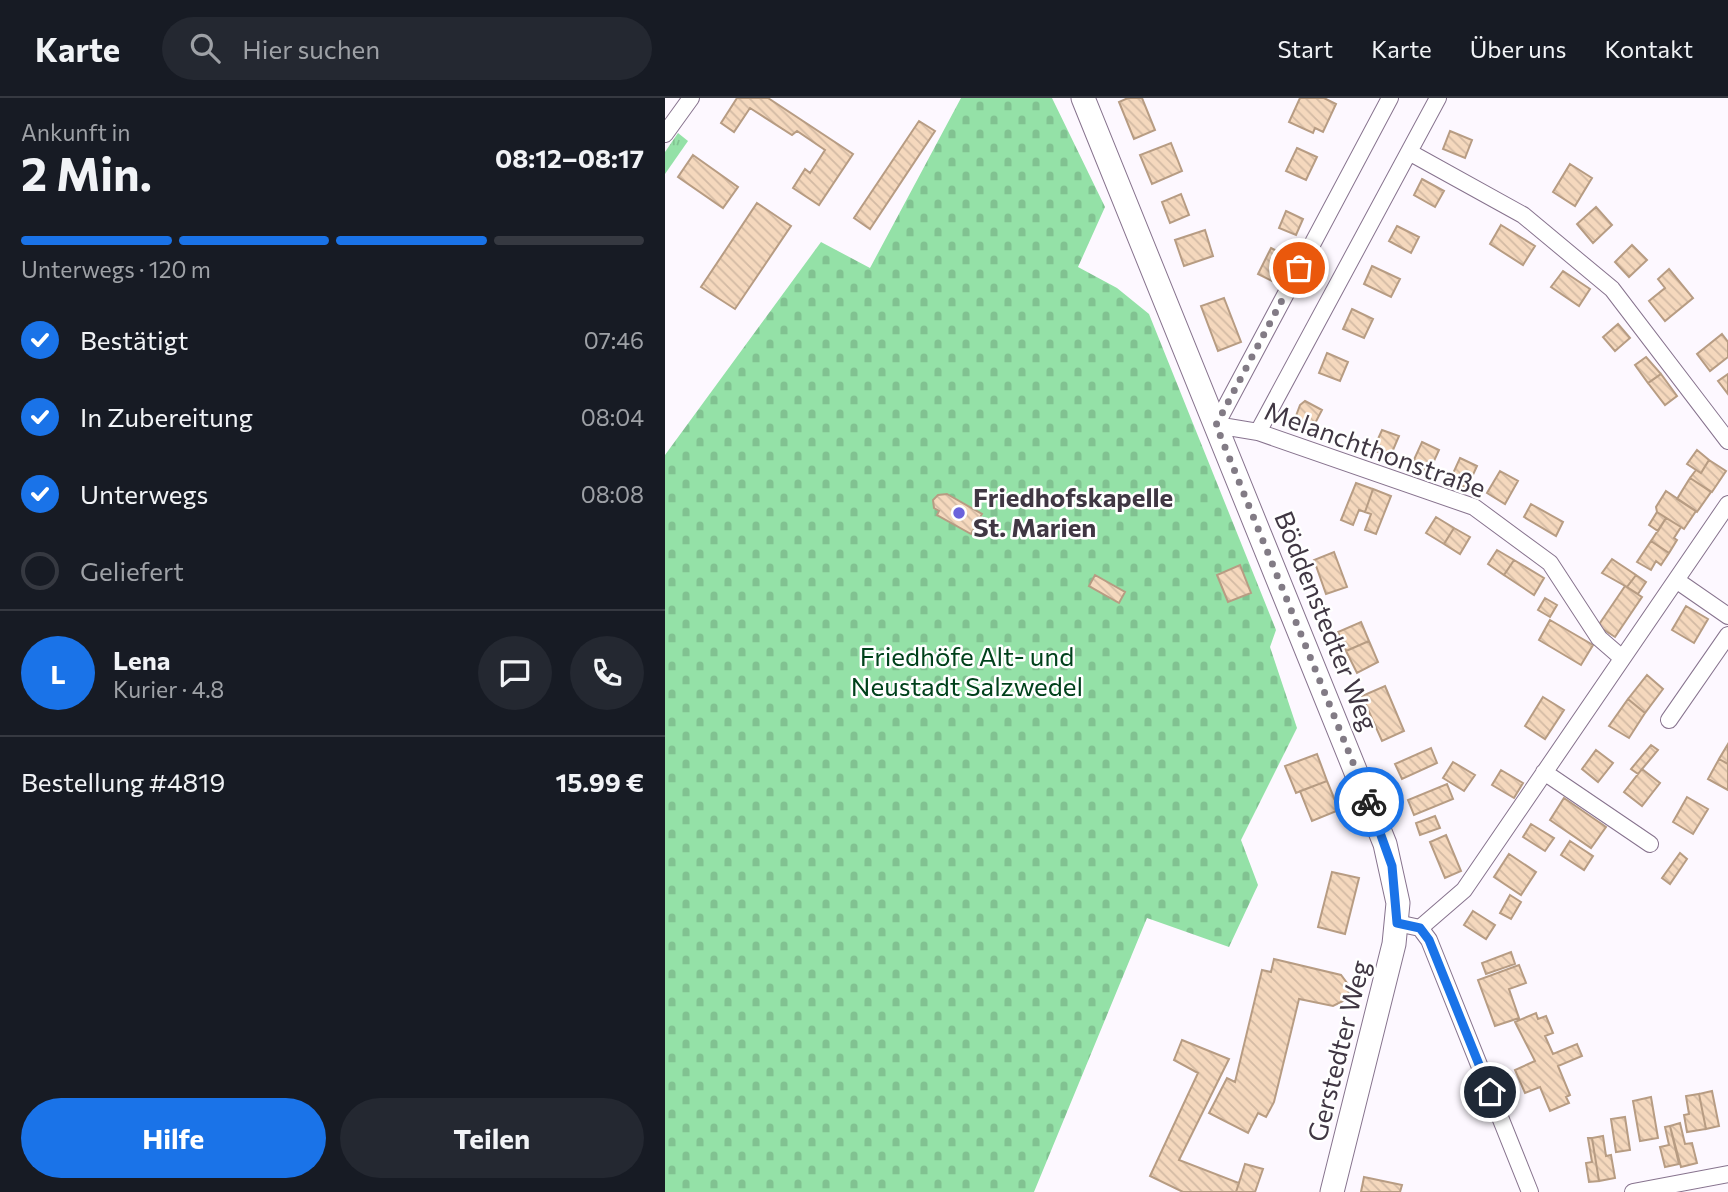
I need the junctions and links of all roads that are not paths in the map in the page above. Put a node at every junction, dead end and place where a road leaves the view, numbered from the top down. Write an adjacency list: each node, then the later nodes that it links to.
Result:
1 (691, 98): 5 (street)
2 (1083, 98): 7 (street, Böddenstedter Weg)
3 (1389, 98): 7 (street)
4 (1438, 98): 6 (street)
5 (665, 134)
6 (1409, 152): 8 (street); 9 (street)
7 (1216, 425): 8 (street, Melanchthonstraße); 18 (street, Böddenstedter Weg)
8 (1258, 432): 14 (street, Melanchthonstraße)
9 (1728, 441)
10 (1726, 510): 11 (street)
11 (1676, 580): 12 (street); 14 (street)
12 (1728, 616)
13 (1728, 635): 15 (street)
14 (1622, 658): 16 (street)
15 (1669, 719)
16 (1544, 772): 17 (street); 19 (street)
17 (1650, 844)
18 (1397, 923): 19 (street); 21 (street, Gerstedter Weg)
19 (1420, 928): 22 (street)
20 (1728, 1174): 23 (street)
21 (1332, 1192)
22 (1529, 1192)
23 (1633, 1192)

